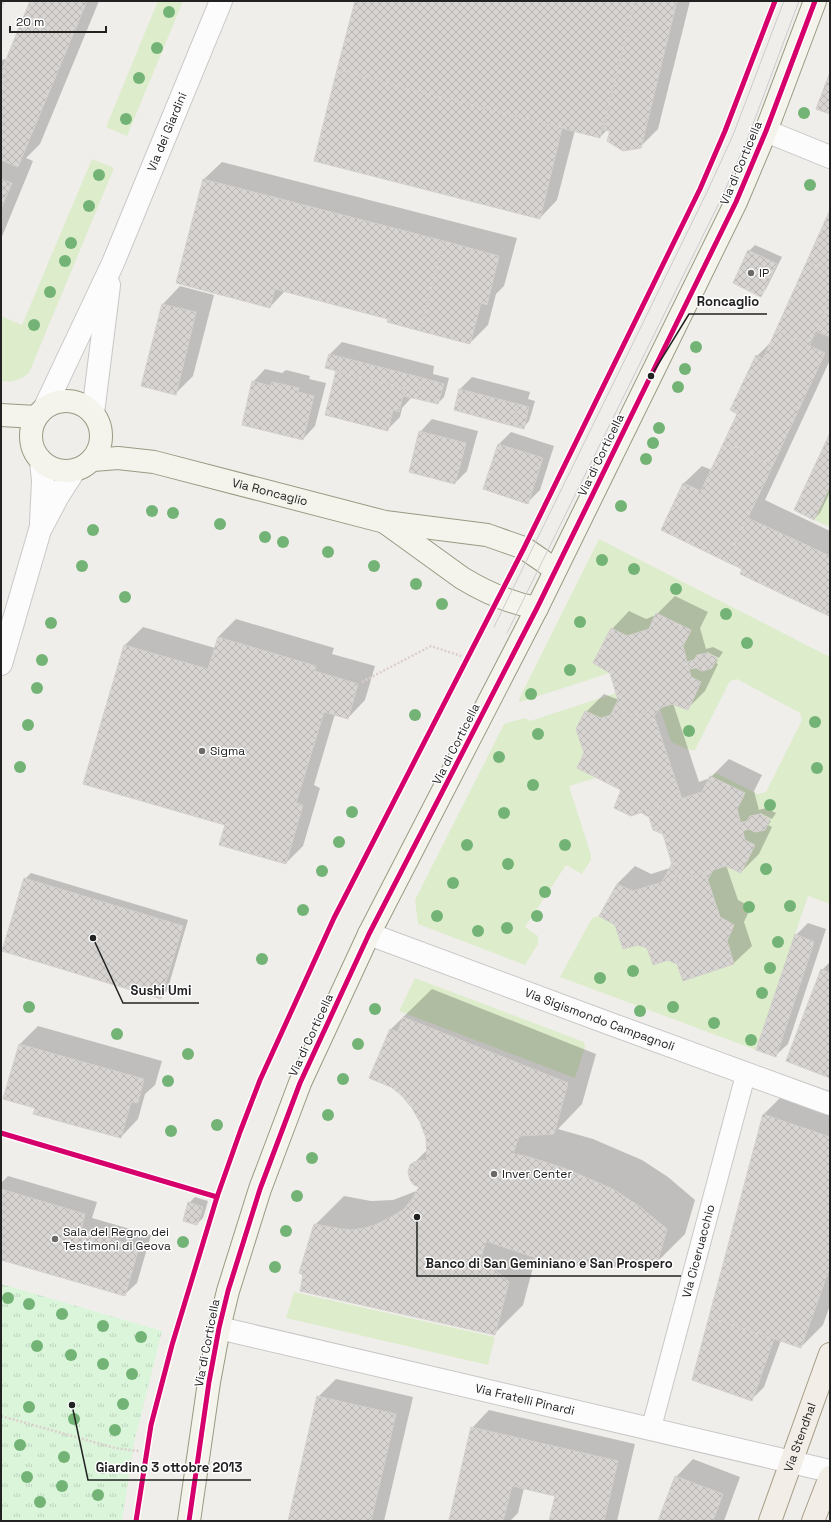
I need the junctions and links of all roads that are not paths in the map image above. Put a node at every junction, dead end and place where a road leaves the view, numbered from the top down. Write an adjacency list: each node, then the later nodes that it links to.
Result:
1 (221, 1): 5 (street, Via dei Giardini)
2 (815, 1): 3 (street, Via di Corticella)
3 (766, 131): 4 (street); 17 (street, Via di Corticella)
4 (830, 157)
5 (113, 263): 6 (street, Via dei Giardini); 7 (street, Via dei Giardini)
6 (40, 412): 7 (street); 8 (street); 11 (street)
7 (93, 413): 10 (street)
8 (1, 415)
9 (1, 424): 11 (street)
10 (102, 435): 13 (street, Via Roncaglio); 14 (street)
11 (31, 441): 12 (street)
12 (41, 461): 14 (street); 16 (street)
13 (154, 462): 14 (street, Via Roncaglio); 15 (street, Via Roncaglio)
14 (84, 465): 16 (street)
15 (385, 522): 17 (street, Via Roncaglio); 18 (street, Via Roncaglio)
16 (40, 530): 19 (street)
17 (555, 570): 18 (street, Via di Corticella)
18 (536, 608): 20 (street, Via di Corticella)
19 (1, 664)
20 (369, 934): 21 (street, Via Sigismondo Campagnoli); 23 (street, Via di Corticella)
21 (746, 1074): 22 (street, Via Sigismondo Campagnoli); 25 (lane, Via Ciceruacchio)
22 (830, 1104)
23 (219, 1328): 25 (street, Via Fratelli Pinardi); 29 (street, Via di Corticella)
24 (830, 1354): 26 (main road, Via Stendhal)
25 (651, 1429): 26 (street, Via Fratelli Pinardi)
26 (791, 1463): 27 (street, Via Fratelli Pinardi); 30 (main road, Via Stendhal)
27 (830, 1471)
28 (830, 1477): 31 (main road)
29 (190, 1521)
30 (770, 1521)
31 (813, 1521)

